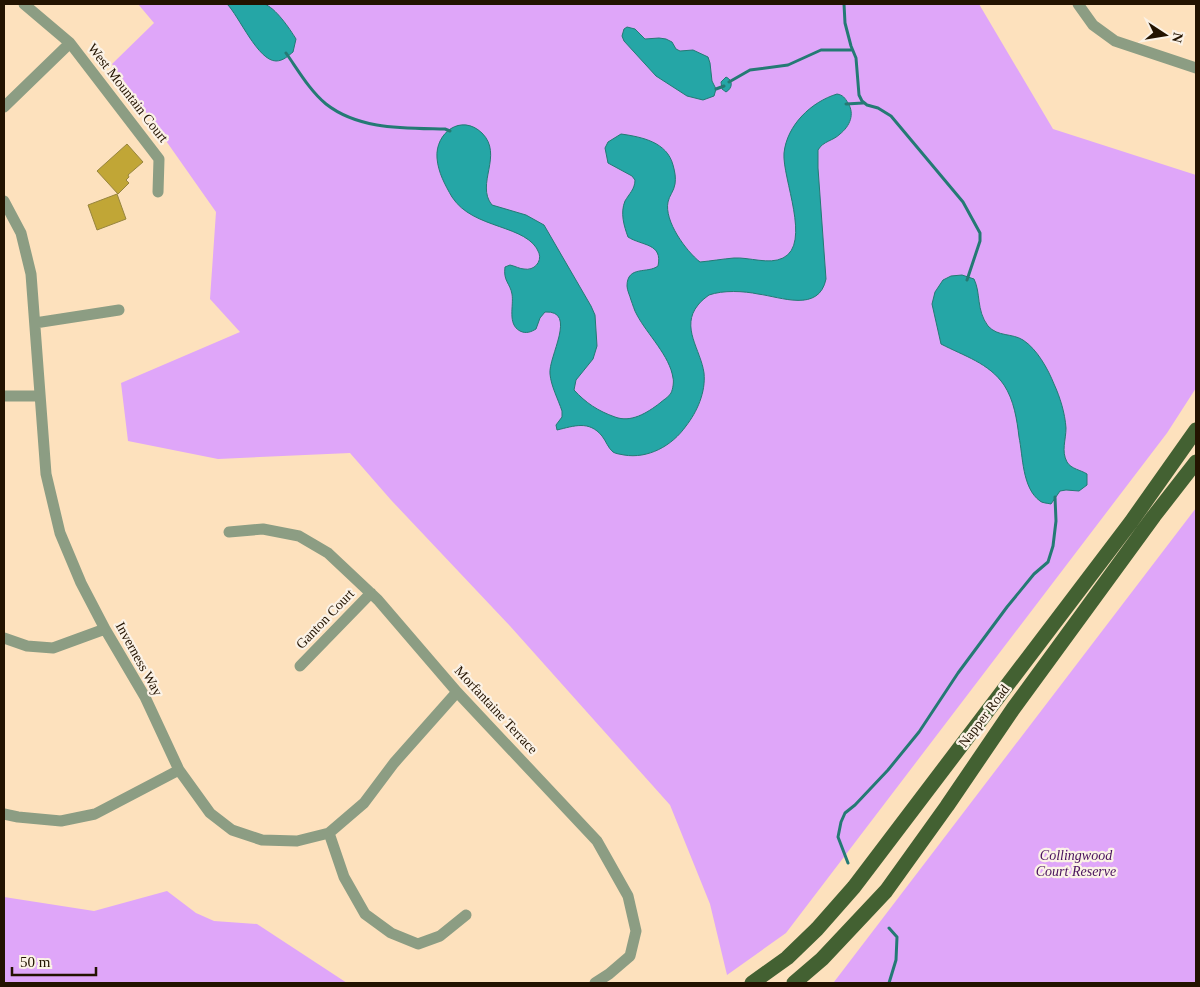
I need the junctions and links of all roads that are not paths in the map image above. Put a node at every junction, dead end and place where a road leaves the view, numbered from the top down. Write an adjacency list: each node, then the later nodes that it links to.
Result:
1 (24, 4): 3 (street, West Mountain Court)
2 (1078, 4): 4 (street)
3 (70, 43): 5 (street, West Mountain Court); 6 (street, West Mountain Court)
4 (1196, 68)
5 (4, 107)
6 (158, 192)
7 (4, 201): 9 (street, Inverness Way)
8 (119, 310): 9 (street)
9 (34, 323): 11 (street, Inverness Way)
10 (4, 396): 11 (street)
11 (40, 396): 16 (street, Inverness Way)
12 (1196, 430): 25 (main road, Napper Road)
13 (1196, 462): 26 (main road, Napper Road)
14 (229, 532): 15 (street, Morfantaine Terrace)
15 (371, 593): 18 (street, Ganton Court); 19 (street, Morfantaine Terrace)
16 (105, 630): 17 (street); 20 (street, Inverness Way)
17 (4, 638)
18 (300, 666)
19 (457, 692): 22 (street, Inverness Way); 24 (street, Morfantaine Terrace)
20 (178, 770): 21 (street); 22 (street, Inverness Way)
21 (4, 814)
22 (328, 833): 23 (street)
23 (466, 915)
24 (595, 983)
25 (752, 983)
26 (794, 983)

